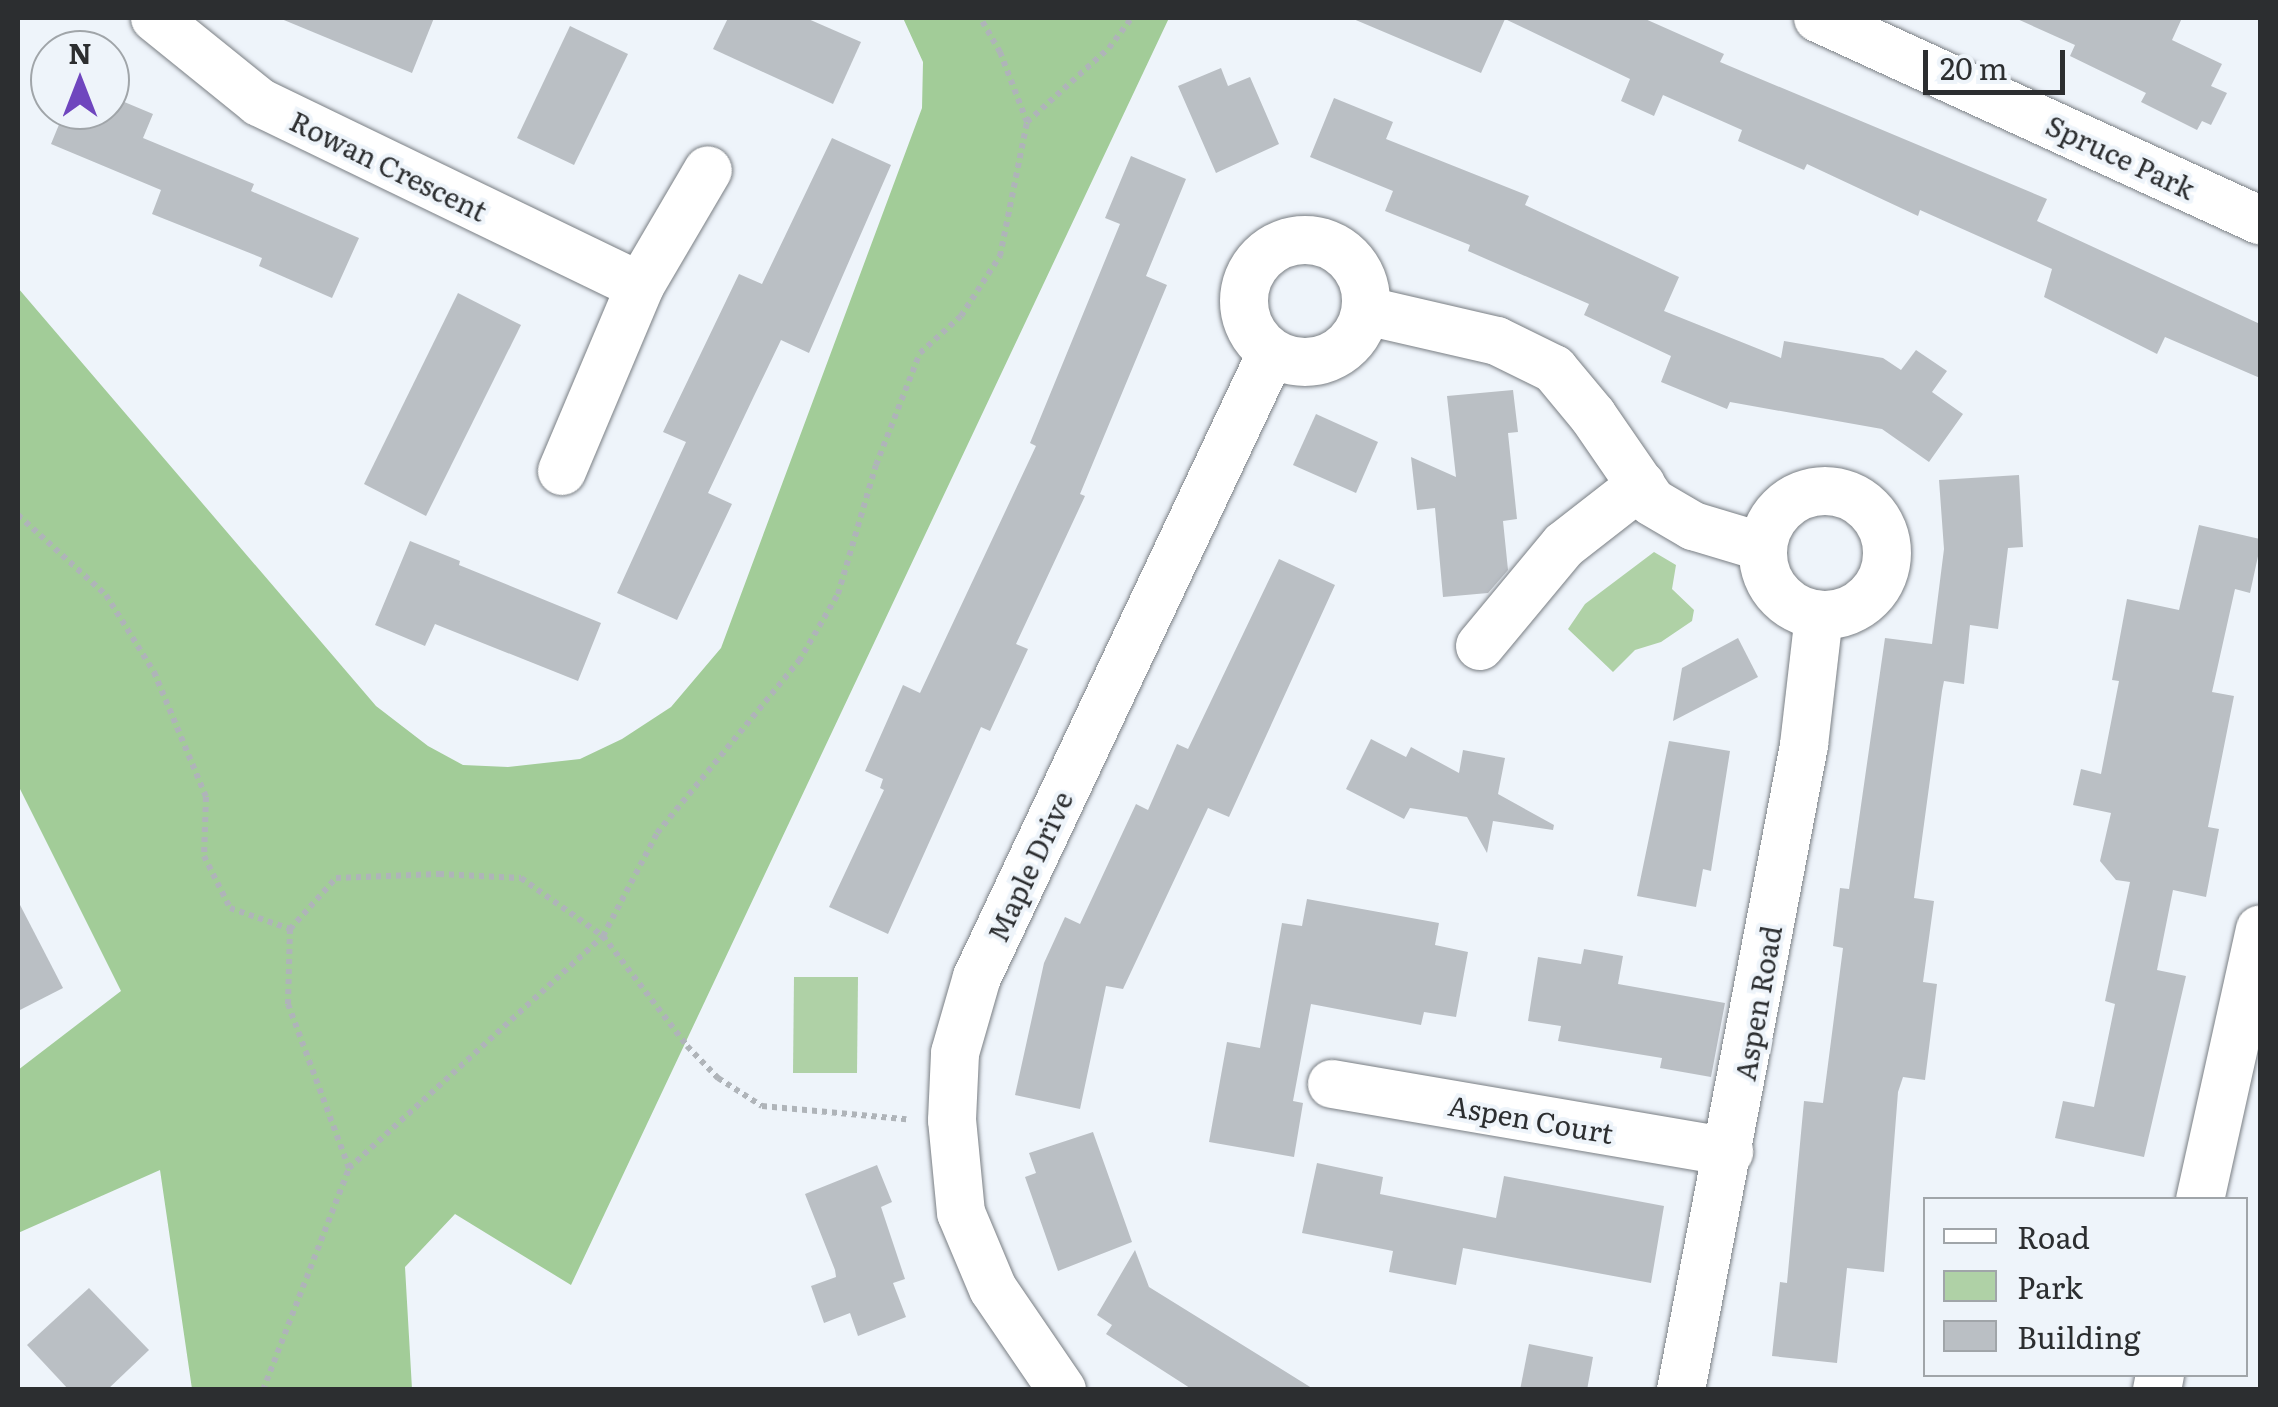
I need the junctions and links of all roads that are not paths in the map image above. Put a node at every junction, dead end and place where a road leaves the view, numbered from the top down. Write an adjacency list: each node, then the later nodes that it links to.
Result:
1 (154, 18): 5 (street, Rowan Crescent)
2 (1818, 18): 4 (street, Spruce Park)
3 (708, 170): 5 (street)
4 (2260, 220)
5 (640, 286): 8 (street)
6 (1366, 311): 7 (street); 7 (street); 9 (street)
7 (1271, 354): 17 (street, Maple Drive)
8 (562, 471)
9 (1641, 486): 10 (street); 12 (street)
10 (1762, 547): 11 (street); 11 (street)
11 (1820, 615): 15 (street, Aspen Road)
12 (1480, 646)
13 (2260, 930): 16 (street)
14 (1332, 1084): 15 (street, Aspen Court)
15 (1730, 1152): 18 (street, Aspen Road)
16 (2201, 1197)
17 (1062, 1390)
18 (1681, 1390)

